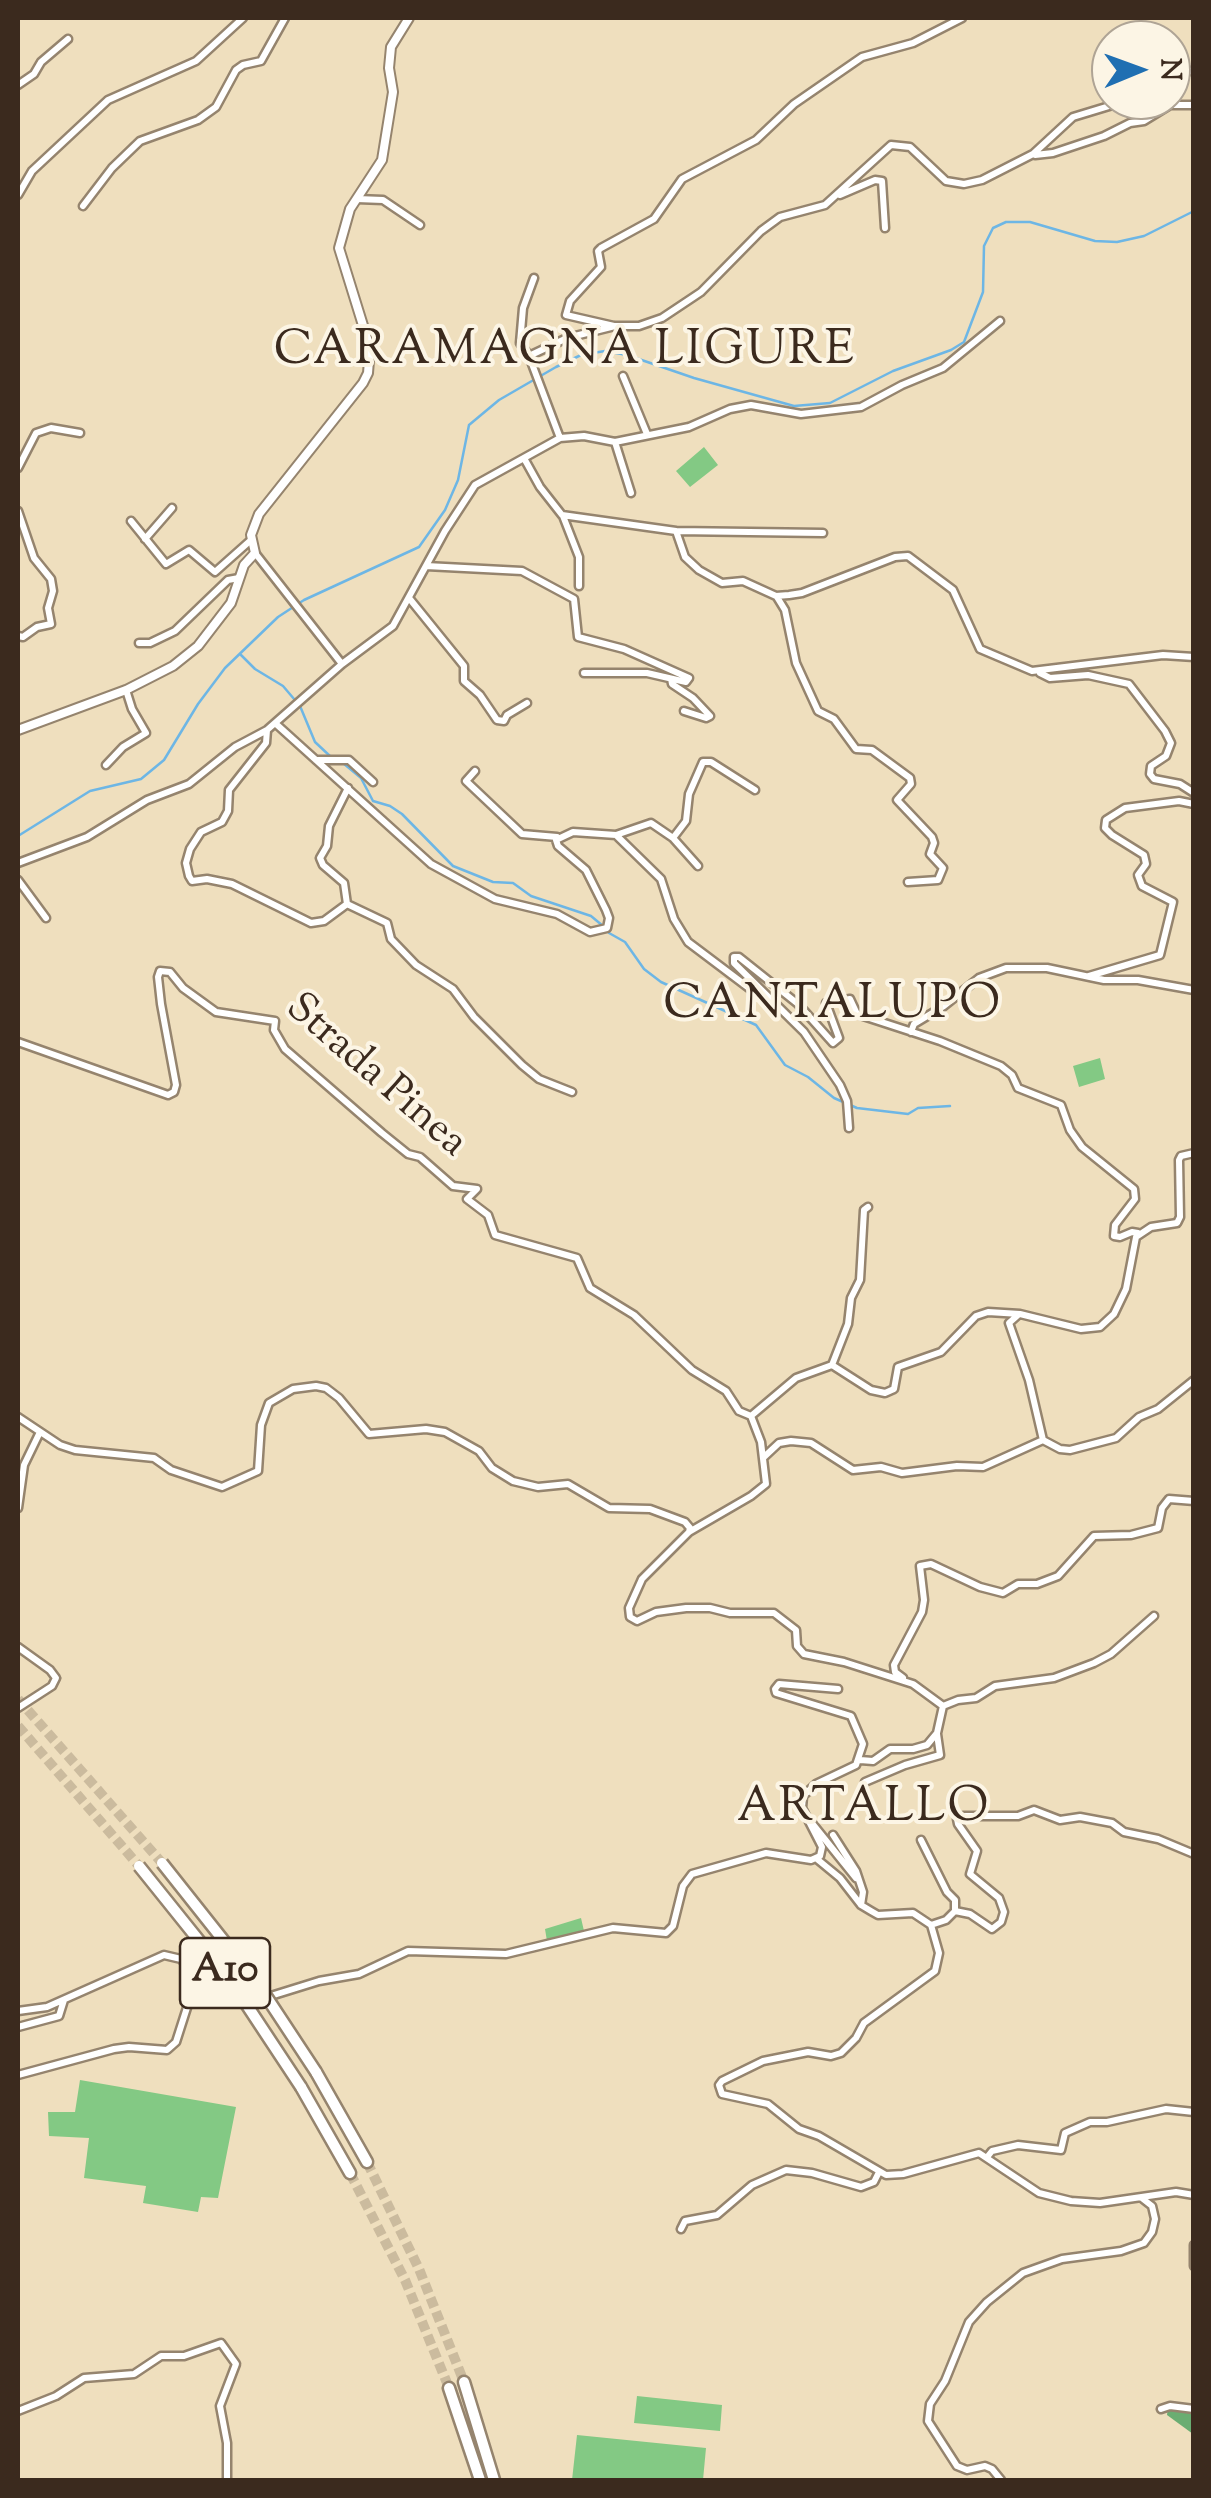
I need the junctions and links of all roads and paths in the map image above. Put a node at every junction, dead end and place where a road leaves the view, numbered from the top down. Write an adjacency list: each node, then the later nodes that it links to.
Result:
1 (243, 18): 12 (street)
2 (285, 18): 15 (street)
3 (409, 18): 14 (main road)
4 (962, 18): 20 (street)
5 (68, 39): 6 (street)
6 (18, 86)
7 (1194, 106): 10 (street)
8 (1091, 112): 9 (street)
9 (1049, 140): 10 (street); 11 (street)
10 (1064, 148): 11 (street)
11 (1034, 154): 13 (street)
12 (18, 195)
13 (839, 195): 17 (street); 20 (street)
14 (357, 199): 16 (street); 37 (main road)
15 (82, 206)
16 (420, 226)
17 (885, 228)
18 (534, 278): 21 (street)
19 (1000, 321): 24 (street)
20 (615, 326): 21 (street)
21 (529, 356): 25 (street)
22 (623, 376): 24 (street)
23 (80, 433): 28 (street)
24 (647, 434): 26 (street)
25 (560, 438): 26 (street); 27 (street)
26 (616, 442): 29 (street)
27 (525, 460): 32 (street); 39 (street)
28 (18, 468)
29 (631, 493)
30 (172, 508): 36 (street)
31 (18, 511): 44 (street)
32 (562, 515): 34 (street); 41 (street)
33 (131, 521): 36 (street)
34 (676, 532): 35 (street); 42 (street)
35 (823, 532)
36 (146, 539): 37 (street)
37 (251, 540): 38 (main road)
38 (255, 553): 40 (main road); 47 (street)
39 (426, 566): 43 (street); 50 (street)
40 (239, 578): 45 (street); 51 (main road)
41 (578, 586)
42 (776, 596): 49 (street); 71 (street)
43 (410, 598): 47 (street); 52 (street)
44 (18, 636)
45 (138, 643)
46 (1194, 657): 49 (street)
47 (342, 664): 54 (street)
48 (584, 672): 50 (street)
49 (1040, 673): 63 (street)
50 (671, 680): 53 (street)
51 (126, 690): 55 (main road); 58 (street)
52 (526, 703)
53 (684, 712)
54 (275, 723): 56 (street); 57 (street)
55 (18, 730)
56 (266, 730): 68 (street); 72 (street)
57 (316, 760): 60 (street); 61 (street)
58 (106, 765)
59 (474, 772): 66 (street)
60 (373, 782)
61 (348, 788): 66 (street); 72 (street)
62 (755, 790): 67 (street)
63 (1194, 793)
64 (1194, 804): 74 (street)
65 (616, 835): 66 (street); 67 (street); 75 (street)
66 (557, 837)
67 (673, 838): 69 (street)
68 (18, 863)
69 (698, 866)
70 (18, 880): 73 (street)
71 (908, 882)
72 (347, 904): 79 (street)
73 (46, 918)
74 (1089, 976): 76 (street); 77 (street)
75 (760, 989): 77 (street); 80 (street)
76 (1194, 990)
77 (911, 1032): 83 (street)
78 (18, 1042): 87 (street, Strada Pinea)
79 (572, 1092)
80 (849, 1128)
81 (1194, 1154): 83 (street)
82 (868, 1207): 85 (street)
83 (1138, 1233): 84 (street)
84 (1020, 1314): 85 (street); 90 (street)
85 (832, 1366): 87 (street)
86 (1194, 1380): 90 (street)
87 (750, 1416): 91 (street)
88 (18, 1417): 89 (street)
89 (40, 1432): 93 (street); 94 (street)
90 (1043, 1440): 91 (street)
91 (763, 1458): 94 (street)
92 (1194, 1501): 97 (street)
93 (18, 1508)
94 (689, 1532): 97 (street)
95 (1154, 1616): 99 (street)
96 (18, 1647): 100 (street)
97 (913, 1684): 99 (street)
98 (838, 1689): 102 (street)
99 (943, 1706): 101 (street)
100 (18, 1708)
101 (937, 1733): 102 (street); 103 (street)
102 (860, 1760): 104 (street)
103 (866, 1782)
104 (807, 1818): 108 (street); 111 (street)
105 (833, 1835): 111 (street)
106 (921, 1840): 113 (street)
107 (1194, 1854): 113 (street)
108 (817, 1859): 112 (street); 117 (street)
109 (162, 1863): 125 (highway, A10, bridge)
110 (140, 1866): 127 (highway, A10, bridge)
111 (857, 1879): 112 (street)
112 (861, 1904): 114 (street)
113 (956, 1911): 114 (street)
114 (930, 1925): 126 (street)
115 (187, 1964): 116 (street); 117 (street); 118 (street)
116 (192, 1989): 117 (street); 117 (street); 120 (street)
117 (204, 1990): 120 (street)
118 (64, 2000): 119 (street); 121 (street)
119 (18, 2010)
120 (186, 2012): 122 (street)
121 (18, 2027)
122 (18, 2075)
123 (1194, 2112): 124 (street)
124 (988, 2156): 126 (street); 129 (street)
125 (368, 2162)
126 (879, 2172): 130 (street)
127 (350, 2173)
128 (1194, 2195): 129 (street)
129 (1138, 2197): 141 (street)
130 (681, 2230)
131 (1194, 2245): 132 (street)
132 (1194, 2266)
133 (464, 2382): 140 (highway)
134 (448, 2388): 139 (highway)
135 (1161, 2409): 136 (street)
136 (1194, 2409)
137 (18, 2411): 138 (street)
138 (227, 2480)
139 (480, 2480)
140 (494, 2480)
141 (1002, 2480)

